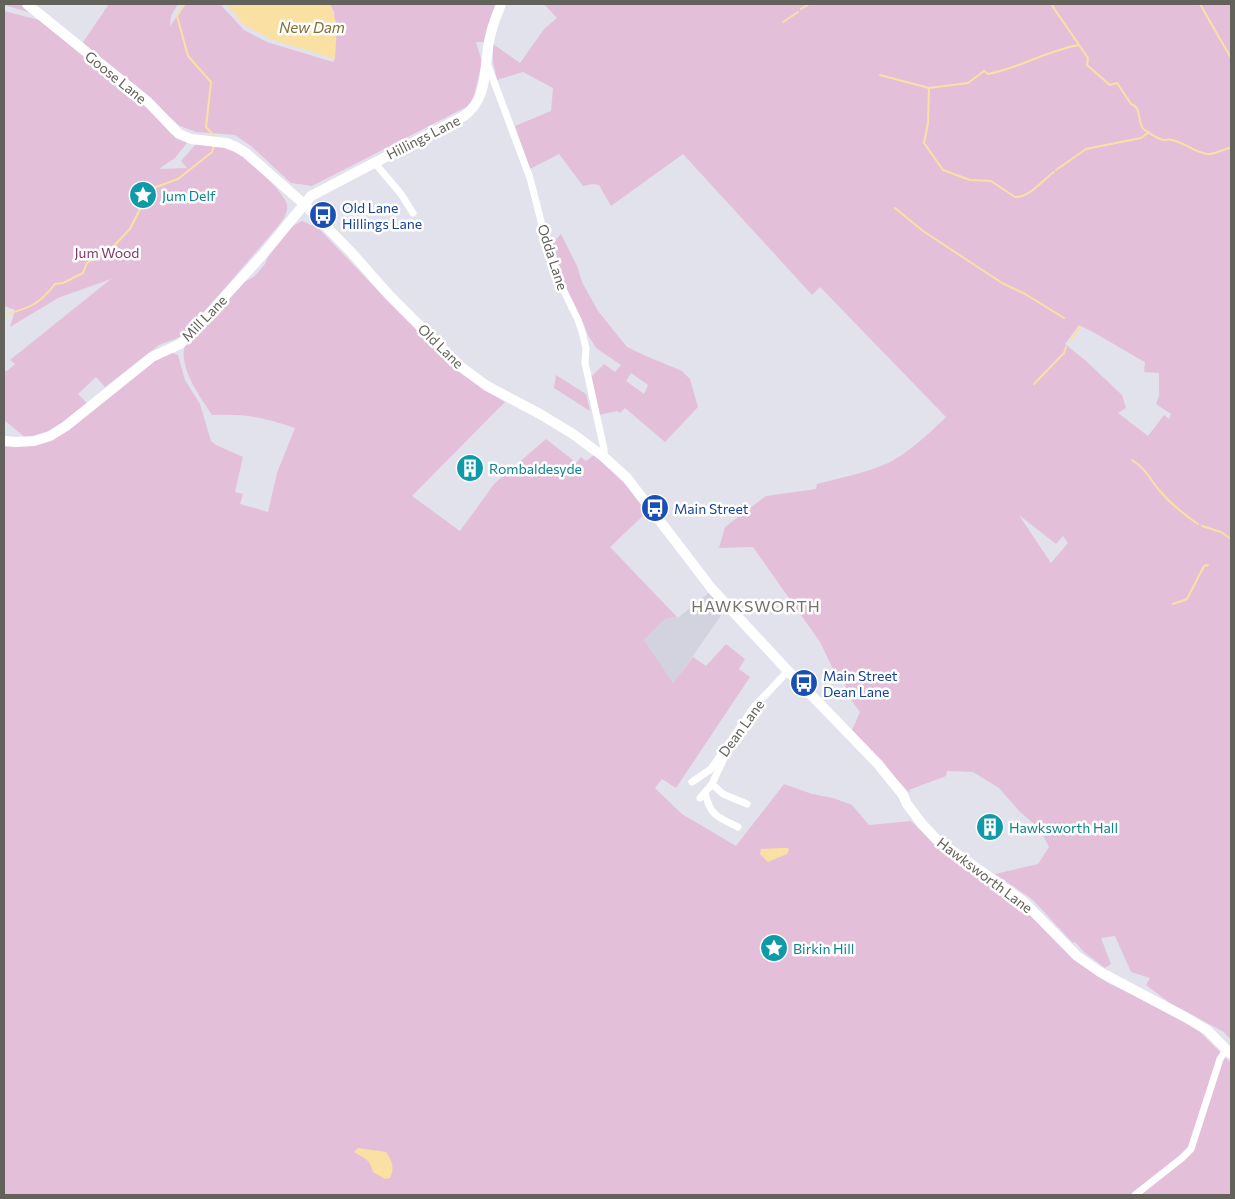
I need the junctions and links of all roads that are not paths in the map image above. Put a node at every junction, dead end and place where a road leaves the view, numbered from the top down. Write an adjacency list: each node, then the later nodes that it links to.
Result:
1 (27, 4): 5 (street, Goose Lane)
2 (501, 4): 3 (street, Hillings Lane)
3 (486, 61): 4 (street, Hillings Lane); 8 (street, Odda Lane)
4 (374, 162): 5 (street, Hillings Lane); 6 (street)
5 (304, 204): 7 (street, Mill Lane); 8 (street, Old Lane)
6 (413, 213)
7 (4, 441)
8 (604, 457): 9 (street)
9 (788, 672): 10 (street, Dean Lane); 15 (street, Hawksworth Lane)
10 (754, 707): 11 (street, Dean Lane); 12 (street)
11 (692, 782)
12 (712, 784): 13 (street); 14 (street)
13 (747, 804)
14 (738, 828)
15 (1229, 1051): 16 (street)
16 (1135, 1195)

